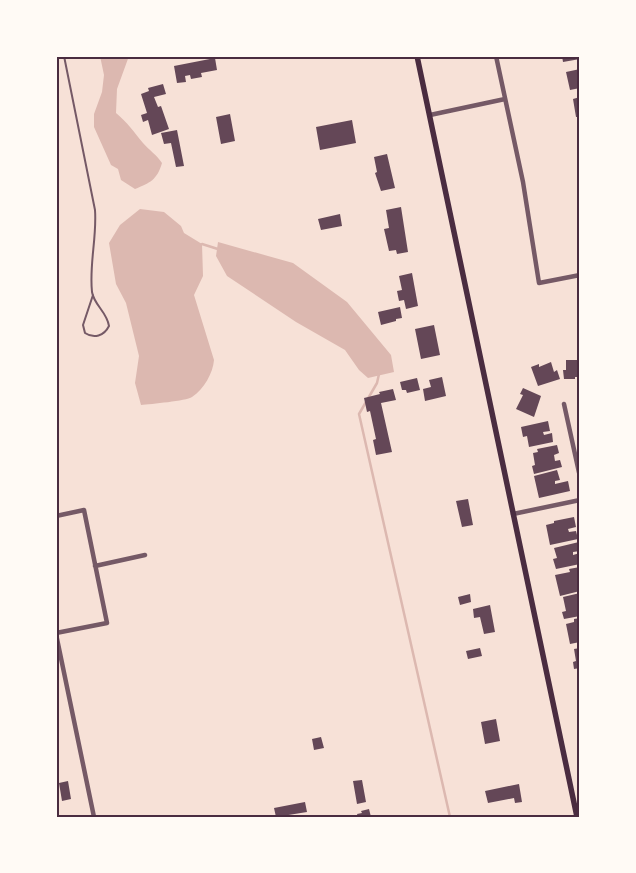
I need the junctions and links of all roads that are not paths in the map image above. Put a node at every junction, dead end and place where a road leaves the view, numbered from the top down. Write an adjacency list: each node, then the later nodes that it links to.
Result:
1 (64, 56): 7 (lane)
2 (417, 56): 5 (main road)
3 (496, 56): 4 (street)
4 (505, 99): 5 (street); 6 (street)
5 (430, 115): 11 (main road)
6 (580, 274)
7 (93, 295): 7 (lane)
8 (564, 404): 9 (street)
9 (580, 477)
10 (580, 500): 11 (street)
11 (513, 514): 17 (main road)
12 (56, 516): 14 (street)
13 (145, 555): 14 (street)
14 (95, 566): 15 (street)
15 (56, 634): 16 (street)
16 (94, 817)
17 (577, 817)

